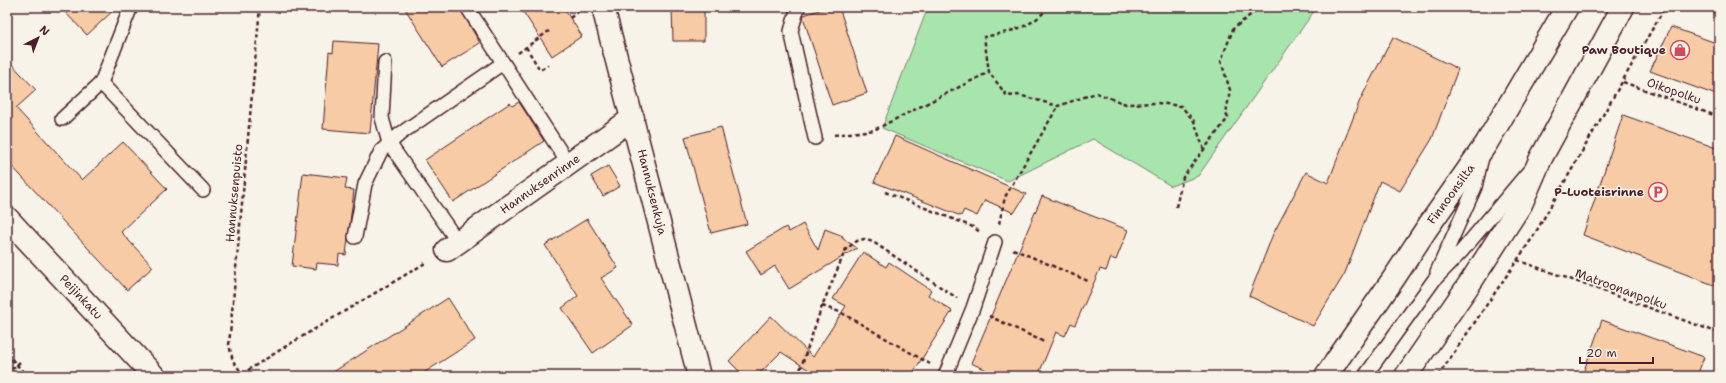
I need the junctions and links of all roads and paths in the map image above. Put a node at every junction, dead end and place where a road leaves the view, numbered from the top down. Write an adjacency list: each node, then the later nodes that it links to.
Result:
1 (260, 7): 49 (path, Hannuksenpuisto)
2 (467, 7): 16 (lane)
3 (583, 7): 12 (path)
4 (798, 7): 25 (lane)
5 (1048, 7): 18 (path)
6 (1260, 7): 28 (path)
7 (1567, 7): 27 (main road, Finnoonsilta)
8 (1623, 7): 29 (main road)
9 (1665, 7): 19 (path)
10 (130, 9): 20 (lane)
11 (601, 10): 23 (main road, Hannuksenkuja)
12 (570, 18)
13 (549, 31): 14 (path)
14 (526, 47): 16 (path); 17 (path)
15 (385, 62): 26 (lane)
16 (503, 63): 26 (lane); 30 (lane)
17 (548, 65)
18 (989, 72): 21 (path); 25 (path)
19 (1623, 82): 22 (path, Oikopolku); 38 (path)
20 (101, 83): 24 (lane); 31 (lane)
21 (1058, 106): 28 (path); 36 (path)
22 (1719, 117)
23 (633, 118): 30 (main road, Hannuksenrinne); 53 (main road, Hannuksenkuja)
24 (62, 120)
25 (815, 138)
26 (389, 143): 35 (lane); 37 (lane)
27 (1486, 144): 39 (lane); 55 (main road, Finnoonsilta)
28 (1204, 150): 33 (path)
29 (1541, 158): 39 (lane); 57 (main road)
30 (568, 163): 37 (main road, Hannuksenrinne)
31 (203, 190)
32 (885, 192): 36 (path)
33 (1176, 207)
34 (7, 218): 52 (main road, Peijinkatu)
35 (355, 237)
36 (995, 242): 40 (path); 42 (lane)
37 (453, 246): 49 (path)
38 (1518, 260): 43 (path, Matroonanpolku); 58 (path)
39 (1434, 280): 56 (lane)
40 (1088, 281)
41 (822, 306): 42 (path); 50 (path); 54 (path)
42 (973, 308): 44 (path); 50 (lane)
43 (1719, 333)
44 (1046, 343)
45 (7, 354): 47 (path)
46 (20, 362): 47 (path)
47 (17, 365): 48 (path); 51 (path)
48 (7, 374)
49 (243, 375)
50 (945, 375)
51 (27, 376)
52 (154, 376)
53 (699, 376)
54 (798, 376)
55 (1326, 376)
56 (1365, 376)
57 (1406, 376)
58 (1438, 376)

